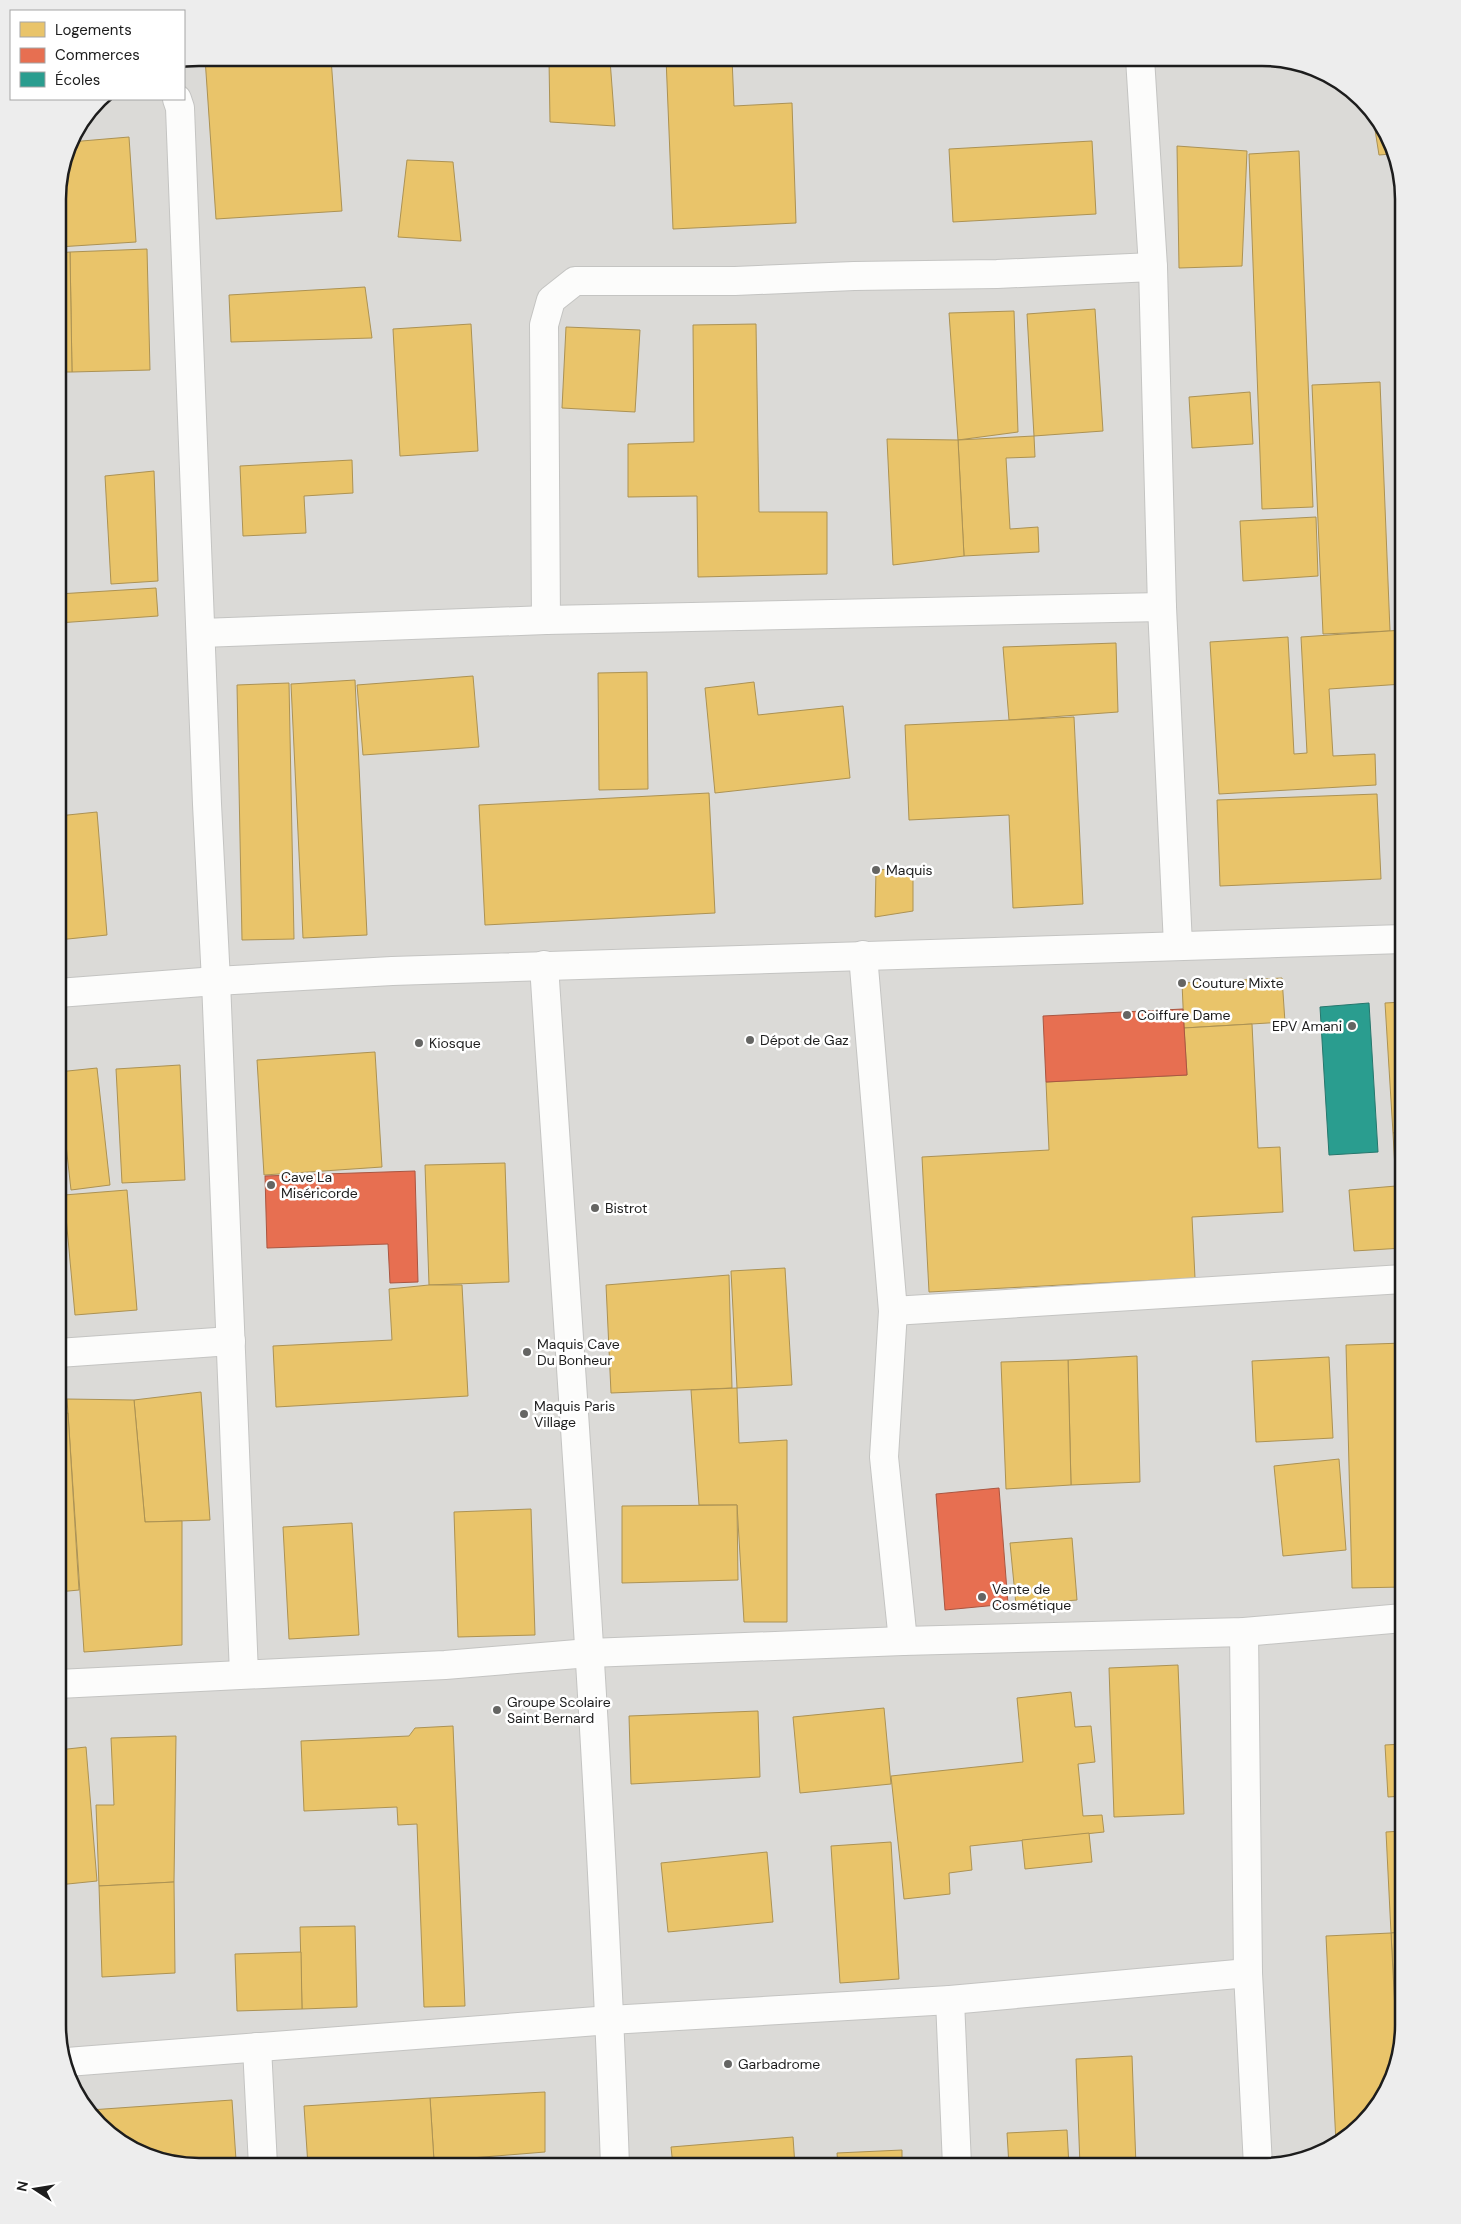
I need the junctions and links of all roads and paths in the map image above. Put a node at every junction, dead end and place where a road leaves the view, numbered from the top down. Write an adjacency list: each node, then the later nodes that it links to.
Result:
1 (1141, 67): 3 (street)
2 (177, 100): 6 (street)
3 (1153, 266): 4 (street); 5 (street)
4 (1162, 607): 5 (street); 8 (street)
5 (546, 620): 6 (street)
6 (201, 633): 11 (street)
7 (1395, 939): 8 (street)
8 (1178, 945): 9 (street)
9 (863, 955): 10 (street); 14 (street)
10 (544, 965): 11 (street); 20 (street)
11 (216, 981): 12 (street); 15 (street)
12 (67, 992)
13 (1395, 1280): 14 (street)
14 (893, 1311): 19 (street)
15 (231, 1341): 16 (street); 21 (street)
16 (66, 1352)
17 (1395, 1619): 18 (street)
18 (1244, 1632): 19 (street); 23 (street)
19 (903, 1641): 20 (street)
20 (589, 1653): 21 (street); 25 (street)
21 (244, 1674): 22 (street)
22 (66, 1684)
23 (1248, 1973): 24 (street); 31 (street)
24 (950, 2000): 25 (street); 30 (street)
25 (610, 2020): 26 (street); 29 (street)
26 (257, 2047): 27 (street); 28 (street)
27 (72, 2062)
28 (263, 2157)
29 (615, 2157)
30 (957, 2158)
31 (1258, 2158)

